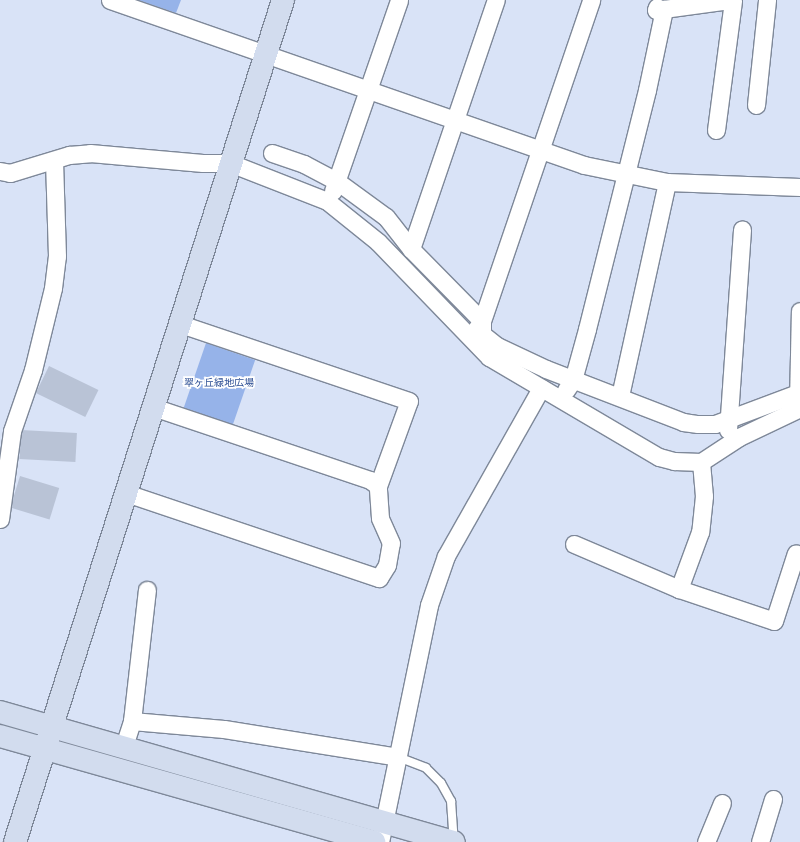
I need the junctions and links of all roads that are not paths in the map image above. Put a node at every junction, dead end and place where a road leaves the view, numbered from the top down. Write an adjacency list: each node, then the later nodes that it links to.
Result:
1 (110, 0): 9 (street)
2 (283, 0): 9 (street)
3 (399, 0): 10 (street)
4 (496, 0): 12 (street)
5 (591, 0): 14 (street)
6 (732, 0): 8 (street); 13 (street)
7 (767, 0): 11 (street)
8 (661, 4): 19 (street)
9 (266, 55): 10 (street); 17 (street)
10 (369, 90): 12 (street); 20 (street)
11 (756, 105)
12 (456, 120): 14 (street); 25 (street)
13 (716, 130)
14 (540, 150): 19 (street); 27 (street)
15 (272, 153): 20 (street)
16 (54, 161): 17 (street); 18 (street); 41 (street)
17 (230, 163): 23 (street); 28 (street)
18 (0, 171)
19 (625, 175): 21 (street); 30 (street)
20 (338, 182): 23 (street); 25 (street)
21 (667, 182): 22 (street); 32 (street)
22 (800, 187)
23 (327, 201): 29 (street)
24 (742, 229): 36 (street)
25 (412, 248): 27 (street)
26 (800, 312): 34 (street)
27 (482, 321): 29 (street); 30 (street)
28 (180, 324): 35 (street); 39 (street)
29 (471, 338): 31 (street)
30 (573, 380): 32 (street); 33 (street)
31 (541, 388): 33 (street); 52 (street)
32 (620, 396): 36 (street)
33 (560, 400): 38 (street)
34 (799, 403): 36 (street); 37 (street)
35 (153, 408): 39 (street); 40 (street)
36 (726, 420): 37 (street)
37 (729, 446): 38 (street)
38 (701, 462): 44 (street)
39 (378, 486): 40 (street)
40 (126, 493): 48 (street)
41 (0, 519)
42 (574, 544): 44 (street)
43 (796, 553): 44 (street)
44 (679, 589)
45 (147, 590): 47 (street)
46 (0, 712): 48 (street)
47 (132, 721): 51 (street); 52 (street)
48 (52, 728): 50 (street); 51 (street)
49 (0, 736): 50 (street)
50 (46, 749): 57 (street); 58 (street)
51 (123, 749): 55 (street)
52 (398, 757): 55 (street); 56 (lane)
53 (773, 799): 60 (street)
54 (722, 803): 59 (street)
55 (382, 832): 56 (street)
56 (454, 838)
57 (15, 842)
58 (374, 842)
59 (706, 842)
60 (760, 842)

